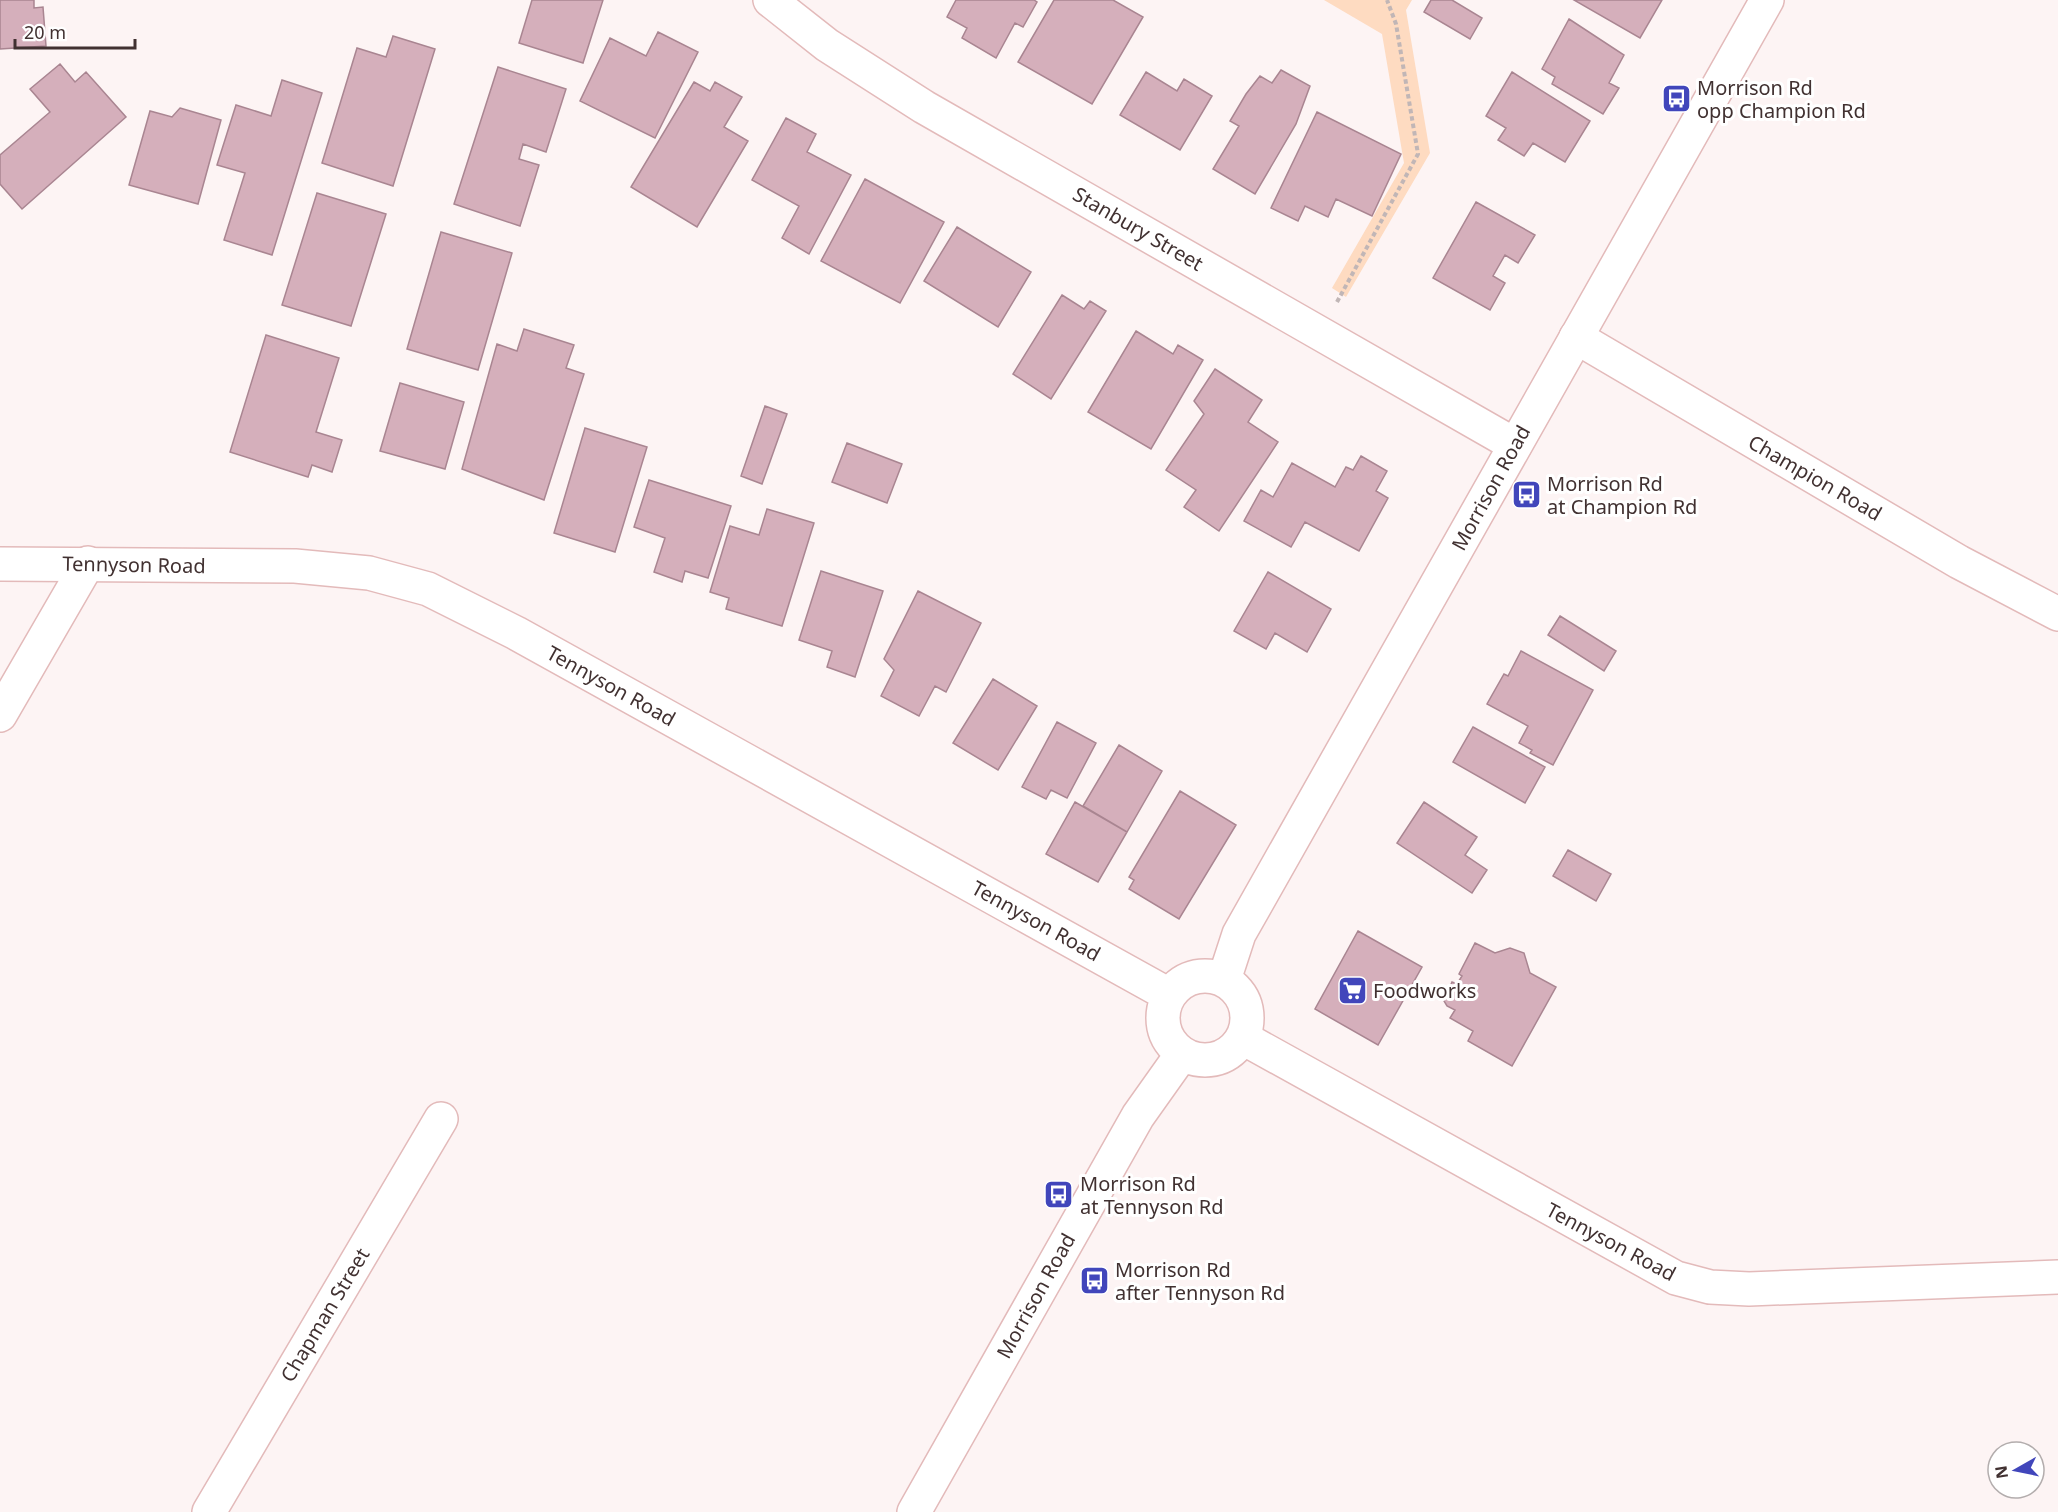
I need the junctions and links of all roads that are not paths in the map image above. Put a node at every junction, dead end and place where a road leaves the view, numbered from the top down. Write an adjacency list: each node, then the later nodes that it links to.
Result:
1 (770, 0): 4 (street, Stanbury Street)
2 (1767, 0): 3 (street, Morrison Road)
3 (1576, 337): 4 (street, Morrison Road); 7 (street, Champion Road)
4 (1515, 445): 9 (street, Morrison Road)
5 (88, 563): 6 (street, Tennyson Road); 8 (street); 10 (street, Tennyson Road)
6 (0, 564)
7 (2058, 614)
8 (0, 716)
9 (1224, 980): 10 (street); 11 (street)
10 (1169, 995): 12 (street)
11 (1243, 1038): 12 (street); 14 (street, Tennyson Road)
12 (1182, 1054): 16 (street, Morrison Road)
13 (441, 1119): 15 (street, Chapman Street)
14 (2058, 1277)
15 (209, 1512)
16 (914, 1512)

